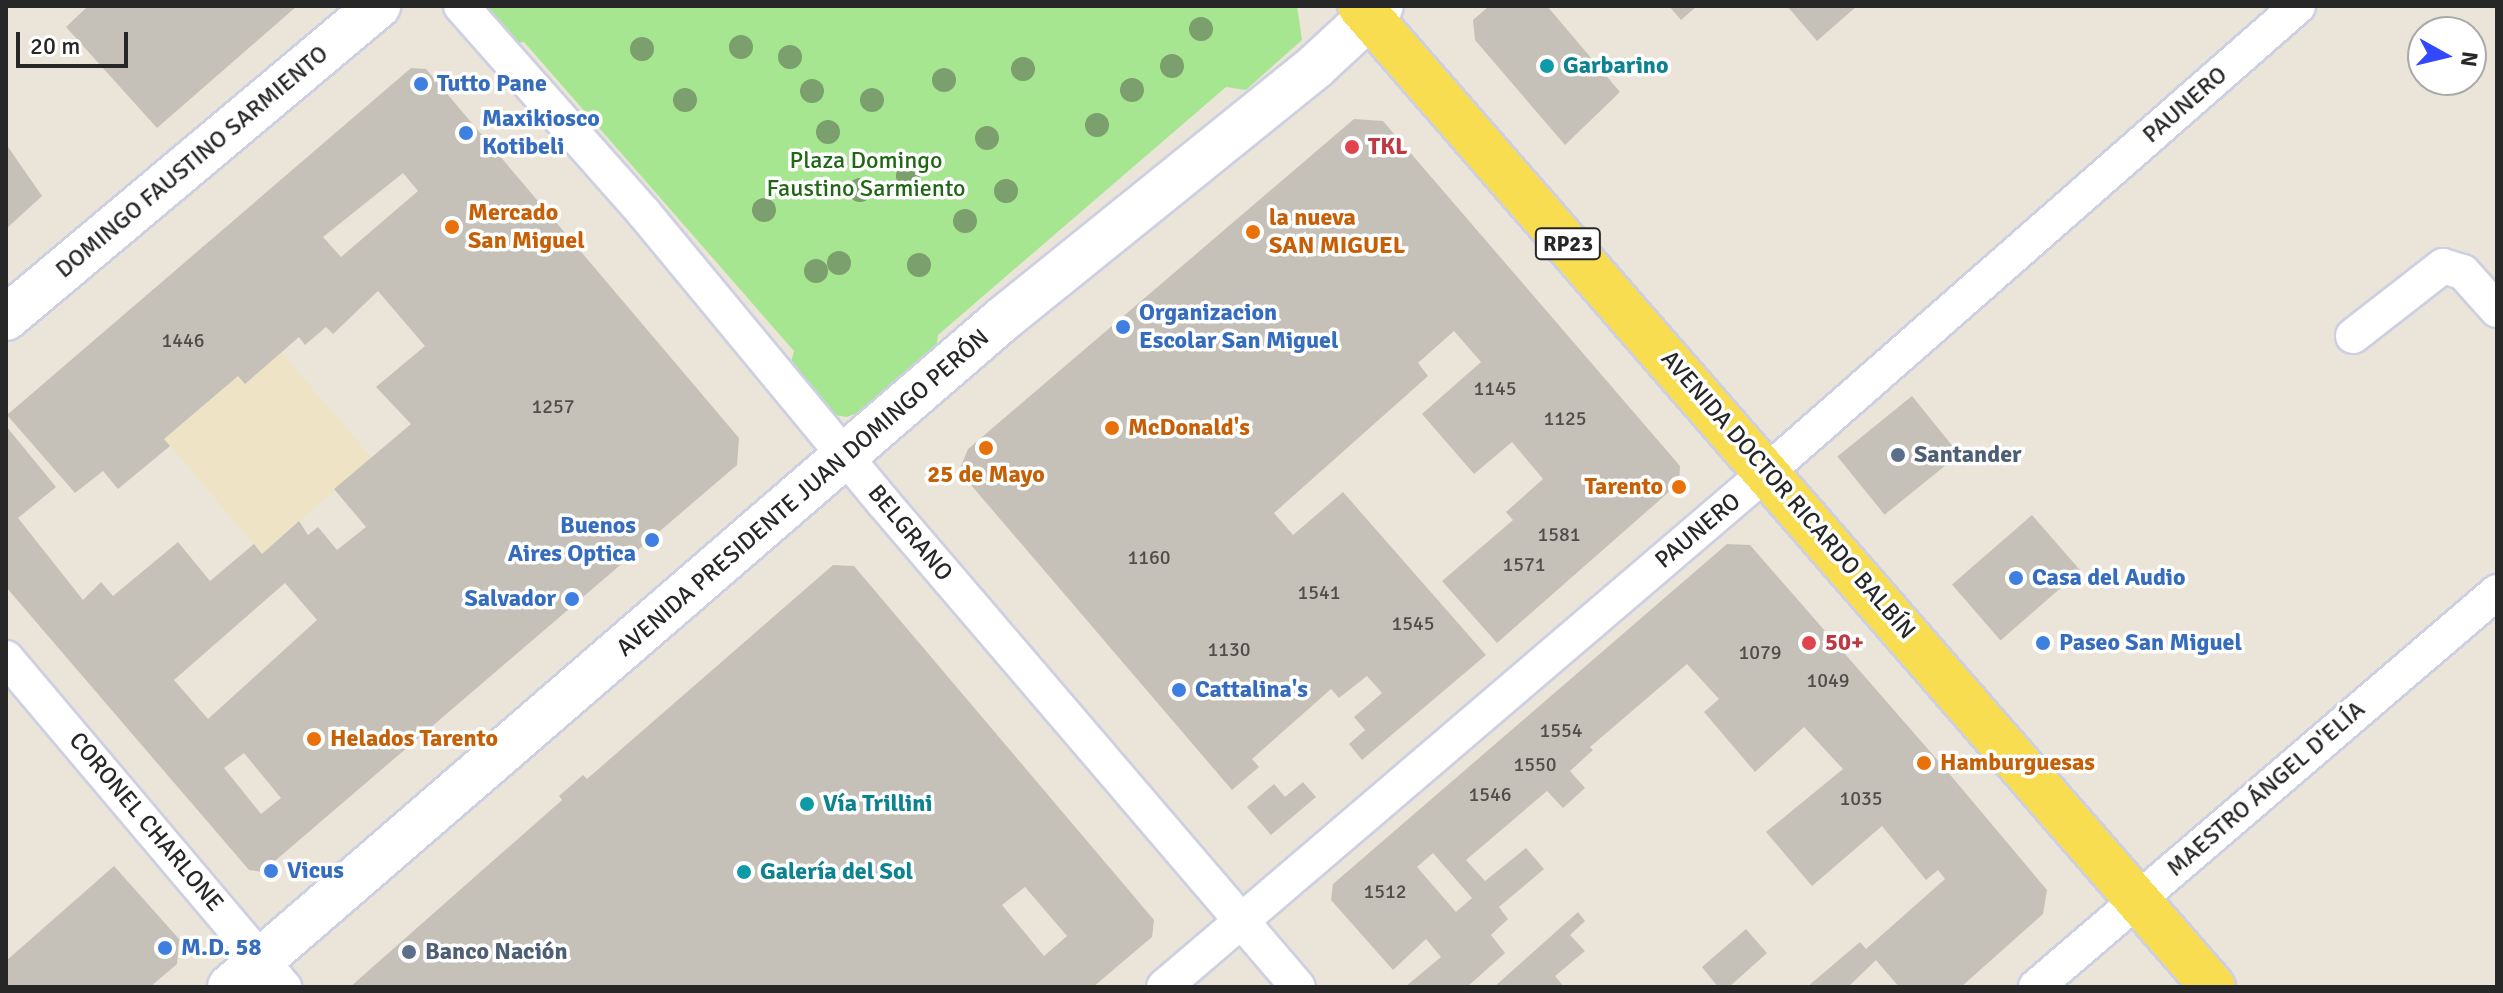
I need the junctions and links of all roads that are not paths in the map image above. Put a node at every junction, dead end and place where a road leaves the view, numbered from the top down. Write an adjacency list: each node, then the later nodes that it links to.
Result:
1 (378, 6): 6 (main road, DOMINGO FAUSTINO SARMIENTO)
2 (461, 6): 8 (street, BELGRANO)
3 (2298, 6): 9 (street, PAUNERO)
4 (1370, 9): 8 (main road, AVENIDA PRESIDENTE JUAN DOMINGO PERÓN); 9 (main road, AVENIDA DOCTOR RICARDO BALBÍN / RP23)
5 (2497, 310): 7 (street)
6 (6, 318)
7 (2353, 336)
8 (847, 458): 13 (street, BELGRANO); 14 (main road, AVENIDA PRESIDENTE JUAN DOMINGO PERÓN)
9 (1768, 471): 12 (main road, AVENIDA DOCTOR RICARDO BALBÍN / RP23); 13 (street, PAUNERO)
10 (2497, 592): 12 (street, MAESTRO ÁNGEL D'ELÍA)
11 (6, 658): 14 (street, CORONEL CHARLONE)
12 (2138, 899): 17 (street, MAESTRO ÁNGEL D'ELÍA); 18 (main road, AVENIDA DOCTOR RICARDO BALBÍN / RP23)
13 (1240, 922): 15 (street, PAUNERO); 16 (street, BELGRANO)
14 (258, 978)
15 (1164, 987)
16 (1298, 987)
17 (2036, 987)
18 (2213, 987)

